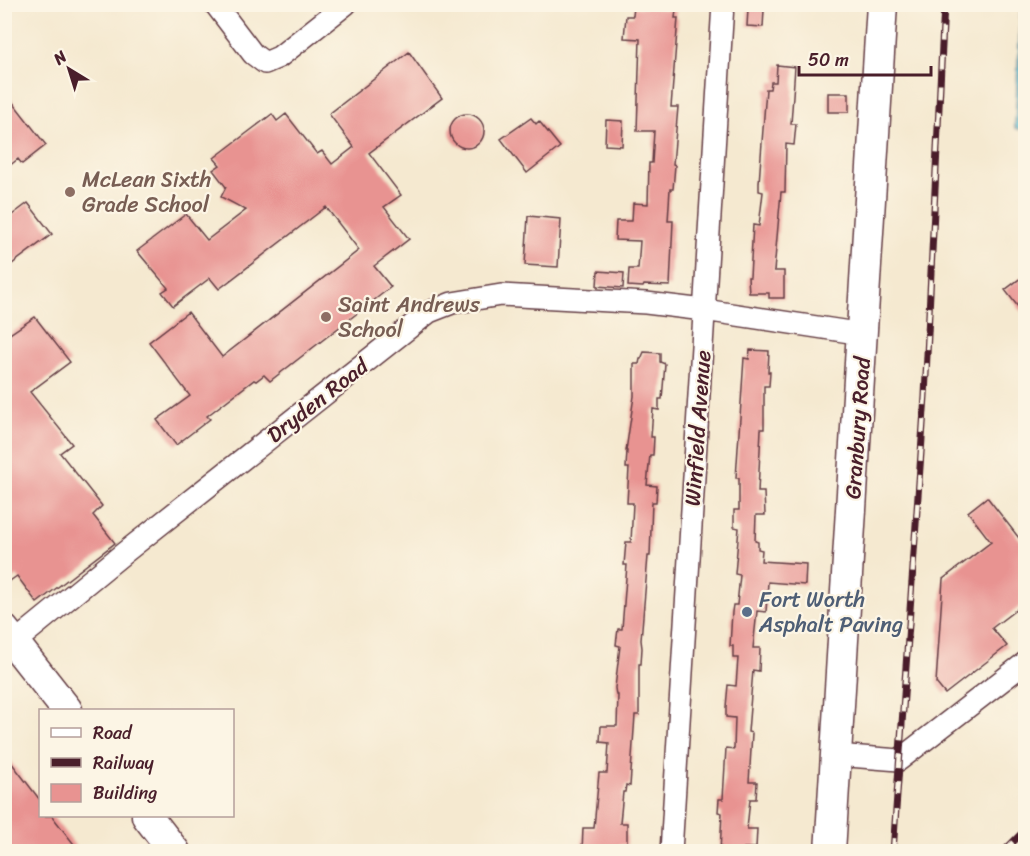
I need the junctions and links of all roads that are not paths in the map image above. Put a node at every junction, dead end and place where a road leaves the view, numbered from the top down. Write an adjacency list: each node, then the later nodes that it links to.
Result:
1 (215, 4): 2 (street)
2 (346, 4)
3 (723, 4): 5 (street, Winfield Avenue)
4 (882, 4): 6 (street, Granbury Road)
5 (704, 310): 6 (street, Dryden Road); 7 (street, Dryden Road); 13 (street, Winfield Avenue)
6 (863, 334): 10 (street, Granbury Road)
7 (8, 641): 9 (street)
8 (1026, 662): 10 (street)
9 (65, 709)
10 (836, 755): 14 (street, Granbury Road)
11 (148, 817): 12 (street)
12 (175, 852)
13 (671, 852)
14 (830, 852)

